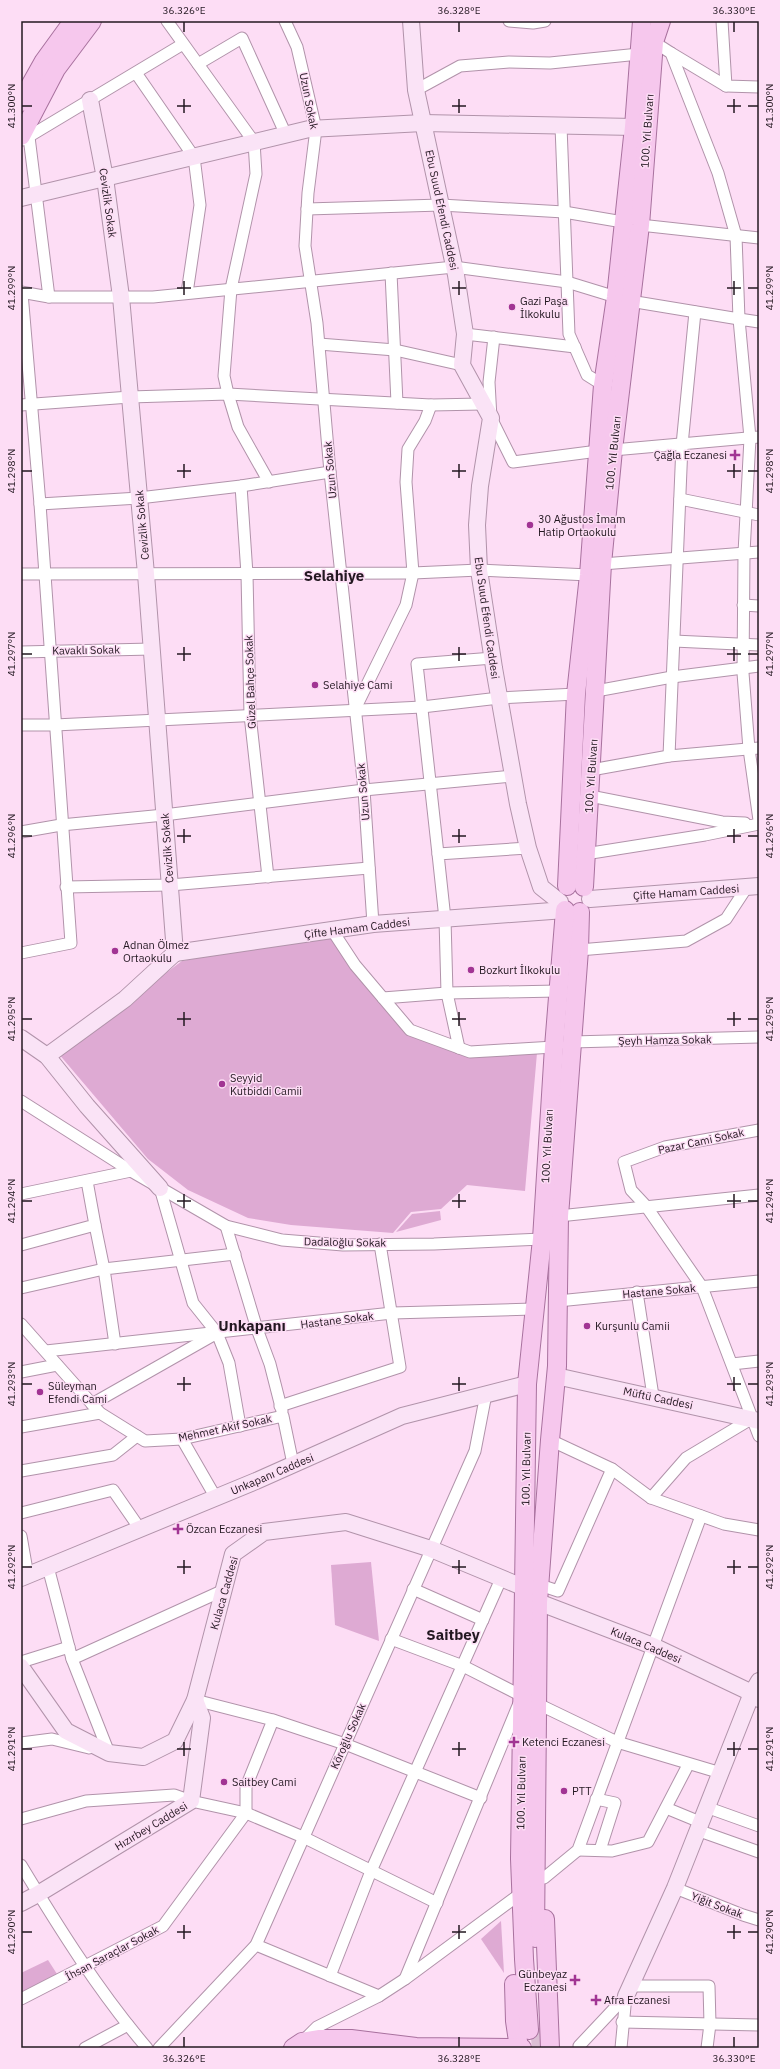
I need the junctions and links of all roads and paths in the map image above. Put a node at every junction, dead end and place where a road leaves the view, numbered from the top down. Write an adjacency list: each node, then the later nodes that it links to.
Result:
1 (73, 21): 21 (main road)
2 (92, 21): 27 (main road)
3 (167, 21): 12 (street)
4 (285, 21): 25 (street, Uzun Sokak)
5 (411, 21): 19 (main road, Ebu Suud Efendi Caddesi)
6 (508, 21): 7 (street)
7 (545, 21)
8 (642, 21): 14 (main road, 100. Yıl Bulvarı)
9 (661, 21): 11 (main road, 100. Yıl Bulvarı)
10 (722, 21): 17 (street)
11 (654, 42): 13 (street); 36 (main road, 100. Yıl Bulvarı)
12 (183, 44): 15 (street); 16 (street)
13 (671, 53): 17 (street); 37 (street)
14 (639, 54): 19 (street); 24 (main road, 100. Yıl Bulvarı)
15 (198, 64): 26 (street); 28 (street)
16 (136, 73): 20 (street); 29 (street)
17 (726, 86): 18 (street)
18 (759, 87)
19 (416, 90): 22 (main road, Ebu Suud Efendi Caddesi)
20 (90, 100): 27 (street); 30 (main road, Cevizlik Sokak)
21 (21, 102)
22 (423, 123): 23 (main road); 25 (main road); 32 (main road, Ebu Suud Efendi Caddesi)
23 (561, 126): 24 (main road); 34 (street)
24 (634, 127): 35 (main road, 100. Yıl Bulvarı)
25 (316, 129): 26 (main road); 33 (street, Uzun Sokak)
26 (286, 135): 28 (main road)
27 (24, 138): 31 (street)
28 (254, 142): 29 (main road); 43 (street)
29 (194, 156): 30 (main road); 45 (street)
30 (105, 178): 31 (main road); 47 (main road, Cevizlik Sokak)
31 (28, 196): 46 (street)
32 (441, 206): 33 (street); 34 (street); 39 (main road, Ebu Suud Efendi Caddesi)
33 (307, 209): 41 (street, Uzun Sokak)
34 (564, 212): 35 (street); 42 (street)
35 (623, 222): 48 (main road, 100. Yıl Bulvarı)
36 (640, 225): 37 (street); 48 (main road, 100. Yıl Bulvarı)
37 (736, 236): 38 (street); 50 (street)
38 (759, 238)
39 (454, 267): 40 (street); 42 (street); 52 (main road, Ebu Suud Efendi Caddesi)
40 (391, 273): 41 (street); 56 (street)
41 (311, 281): 43 (street); 54 (street, Uzun Sokak)
42 (567, 282): 48 (street); 55 (street)
43 (231, 289): 45 (street); 59 (street)
44 (22, 293): 46 (street); 64 (street)
45 (187, 293): 47 (street)
46 (49, 297): 47 (street)
47 (121, 297): 60 (main road, Cevizlik Sokak)
48 (623, 299): 49 (street); 58 (main road, 100. Yıl Bulvarı); 69 (main road, 100. Yıl Bulvarı)
49 (695, 312): 50 (street); 68 (street)
50 (739, 319): 51 (street); 67 (street)
51 (759, 322)
52 (465, 334): 53 (street); 57 (main road, Ebu Suud Efendi Caddesi)
53 (494, 337): 55 (street); 66 (street)
54 (319, 344): 56 (street); 61 (street, Uzun Sokak)
55 (575, 347): 58 (street)
56 (395, 350): 57 (street); 62 (street)
57 (462, 365): 63 (main road)
58 (603, 385): 69 (main road, 100. Yıl Bulvarı)
59 (228, 394): 60 (street); 61 (street); 71 (street)
60 (130, 397): 64 (street); 73 (main road, Cevizlik Sokak)
61 (323, 398): 62 (street); 70 (street, Uzun Sokak)
62 (397, 403): 65 (street)
63 (482, 404): 65 (street); 66 (main road)
64 (27, 405): 75 (street)
65 (431, 405): 83 (street)
66 (491, 418): 69 (street); 82 (main road, Ebu Suud Efendi Caddesi)
67 (755, 438): 68 (street); 76 (street)
68 (682, 445): 69 (street); 74 (street)
69 (605, 451): 81 (main road, 100. Yıl Bulvarı)
70 (330, 472): 71 (street); 88 (street, Uzun Sokak)
71 (269, 482): 72 (street)
72 (242, 486): 73 (street); 87 (street, Güzel Bahçe Sokak)
73 (139, 498): 75 (street); 86 (main road, Cevizlik Sokak)
74 (680, 499): 76 (street); 80 (street)
75 (40, 504): 85 (street)
76 (746, 513): 77 (street); 79 (street)
77 (759, 516)
78 (759, 552): 79 (street)
79 (744, 553): 80 (street); 89 (street)
80 (677, 557): 81 (street); 91 (street)
81 (595, 569): 82 (street); 101 (main road, 100. Yıl Bulvarı); 102 (main road, 100. Yıl Bulvarı)
82 (479, 570): 83 (street); 97 (main road, Ebu Suud Efendi Caddesi)
83 (413, 573): 88 (street); 105 (street)
84 (21, 574): 85 (street)
85 (45, 574): 86 (street); 95 (street)
86 (146, 574): 87 (street); 94 (main road, Cevizlik Sokak)
87 (247, 574): 88 (street); 106 (street, Güzel Bahçe Sokak)
88 (341, 574): 105 (street, Uzun Sokak)
89 (743, 605): 90 (street); 92 (street)
90 (759, 606)
91 (674, 641): 92 (street); 100 (street)
92 (743, 644): 93 (street); 99 (street)
93 (759, 645)
94 (152, 649): 95 (street, Kavaklı Sokak); 107 (main road, Cevizlik Sokak)
95 (50, 651): 96 (street, Kavaklı Sokak); 109 (street)
96 (21, 652)
97 (493, 658): 103 (main road, Ebu Suud Efendi Caddesi); 104 (street)
98 (759, 666): 99 (street)
99 (743, 668): 100 (street); 110 (street)
100 (672, 677): 101 (street); 111 (street)
101 (596, 691): 112 (main road, 100. Yıl Bulvarı)
102 (576, 694): 103 (street); 131 (main road, 100. Yıl Bulvarı)
103 (499, 698): 104 (street); 113 (main road, Ebu Suud Efendi Caddesi)
104 (422, 707): 105 (street); 114 (street)
105 (355, 709): 106 (street); 115 (street, Uzun Sokak)
106 (250, 715): 107 (street); 117 (street, Güzel Bahçe Sokak)
107 (157, 720): 109 (street); 118 (main road, Cevizlik Sokak)
108 (21, 725): 109 (street)
109 (55, 725): 121 (street)
110 (754, 748): 111 (street); 119 (street)
111 (669, 756): 112 (street)
112 (591, 770): 116 (main road, 100. Yıl Bulvarı)
113 (513, 776): 114 (street); 123 (main road, Ebu Suud Efendi Caddesi)
114 (430, 784): 115 (street); 124 (street)
115 (364, 790): 117 (street); 126 (street, Uzun Sokak)
116 (590, 796): 120 (street); 125 (main road, 100. Yıl Bulvarı)
117 (260, 803): 118 (street); 127 (street, Güzel Bahçe Sokak)
118 (164, 815): 121 (street); 128 (main road, Cevizlik Sokak)
119 (759, 820)
120 (759, 824): 125 (street)
121 (62, 825): 122 (street); 129 (street)
122 (21, 832)
123 (528, 848): 124 (street); 131 (main road, Ebu Suud Efendi Caddesi)
124 (438, 854): 132 (street)
125 (585, 854): 131 (main road, 100. Yıl Bulvarı)
126 (369, 868): 127 (street); 133 (street, Uzun Sokak)
127 (268, 877): 128 (street)
128 (170, 885): 129 (street); 137 (main road, Cevizlik Sokak)
129 (66, 887): 136 (street)
130 (753, 887): 131 (main road, Çifte Hamam Caddesi); 135 (street)
131 (574, 899): 132 (main road, Çifte Hamam Caddesi); 135 (main road, 100. Yıl Bulvarı); 138 (main road, 100. Yıl Bulvarı)
132 (445, 919): 133 (main road, Çifte Hamam Caddesi); 139 (street)
133 (373, 924): 134 (main road, Çifte Hamam Caddesi)
134 (332, 930): 137 (main road, Çifte Hamam Caddesi); 140 (street)
135 (579, 950): 143 (main road, 100. Yıl Bulvarı)
136 (21, 953)
137 (175, 953): 146 (main road)
138 (558, 991): 139 (street); 144 (main road, 100. Yıl Bulvarı)
139 (447, 993): 140 (street); 145 (street)
140 (383, 998): 145 (street)
141 (759, 1037): 143 (street, Şeyh Hamza Sokak)
142 (21, 1038): 146 (main road)
143 (572, 1042): 155 (main road, 100. Yıl Bulvarı)
144 (554, 1047): 145 (street); 158 (main road, 100. Yıl Bulvarı)
145 (459, 1048)
146 (47, 1056): 151 (main road)
147 (21, 1101): 149 (street, Dadaloğlu Sokak)
148 (759, 1130): 154 (street, Pazar Cami Sokak)
149 (131, 1171): 150 (street); 151 (street, Dadaloğlu Sokak)
150 (87, 1180): 152 (street); 156 (street)
151 (160, 1188): 157 (street, Dadaloğlu Sokak); 162 (street)
152 (21, 1194)
153 (759, 1195): 154 (street)
154 (646, 1206): 155 (street); 165 (street)
155 (559, 1216): 168 (main road, 100. Yıl Bulvarı)
156 (95, 1225): 160 (street); 163 (street)
157 (226, 1226): 159 (street, Dadaloğlu Sokak); 161 (street)
158 (542, 1239): 159 (street, Dadaloğlu Sokak); 169 (main road, 100. Yıl Bulvarı)
159 (380, 1244): 170 (street)
160 (21, 1245)
161 (235, 1254): 162 (street); 172 (street)
162 (180, 1259): 163 (street); 173 (street)
163 (104, 1269): 166 (street); 174 (street)
164 (759, 1281): 165 (street, Hastane Sokak)
165 (702, 1287): 167 (street, Hastane Sokak); 178 (street)
166 (21, 1288)
167 (637, 1292): 168 (street, Hastane Sokak); 185 (street)
168 (558, 1301): 180 (main road, 100. Yıl Bulvarı)
169 (533, 1309): 170 (street, Hastane Sokak); 177 (main road, 100. Yıl Bulvarı)
170 (392, 1313): 172 (street, Hastane Sokak); 187 (street)
171 (21, 1324): 175 (street, Mehmet Akif Sokak)
172 (257, 1329): 173 (street, Hastane Sokak); 187 (street)
173 (217, 1333): 174 (street, Hastane Sokak); 186 (street); 190 (street)
174 (115, 1344): 175 (street, Hastane Sokak)
175 (46, 1351): 179 (street, Mehmet Akif Sokak)
176 (759, 1361): 178 (street)
177 (529, 1364): 180 (main road); 182 (main road, 100. Yıl Bulvarı)
178 (732, 1364): 189 (street)
179 (58, 1365): 181 (street); 186 (street, Mehmet Akif Sokak)
180 (557, 1371): 184 (main road, 100. Yıl Bulvarı); 185 (main road, Müftü Caddesi)
181 (21, 1372)
182 (527, 1389): 183 (main road, Unkapanı Caddesi); 184 (main road); 212 (main road, 100. Yıl Bulvarı)
183 (486, 1394): 196 (main road, Unkapanı Caddesi); 206 (street, Köroğlu Sokak)
184 (555, 1396): 195 (main road, 100. Yıl Bulvarı)
185 (652, 1396): 189 (main road, Müftü Caddesi)
186 (92, 1404): 188 (street, Mehmet Akif Sokak)
187 (282, 1411): 190 (street, Mehmet Akif Sokak); 196 (street, Mehmet Akif Sokak)
188 (100, 1413): 191 (street); 192 (street, Mehmet Akif Sokak)
189 (755, 1420): 193 (street); 200 (street)
190 (240, 1426): 194 (street, Mehmet Akif Sokak)
191 (21, 1427)
192 (137, 1436): 194 (street, Mehmet Akif Sokak); 198 (street)
193 (759, 1436)
194 (182, 1439): 199 (street)
195 (550, 1440): 197 (street); 212 (main road, 100. Yıl Bulvarı)
196 (293, 1464): 199 (main road, Unkapanı Caddesi)
197 (612, 1469): 200 (street); 212 (street)
198 (21, 1471)
199 (216, 1498): 203 (main road, Unkapanı Caddesi)
200 (651, 1498): 202 (street)
201 (21, 1513): 203 (street)
202 (701, 1516): 204 (street); 215 (street)
203 (140, 1529): 207 (main road, Unkapanı Caddesi)
204 (759, 1530)
205 (21, 1536): 208 (street)
206 (431, 1549): 209 (main road, Kulaca Caddesi); 210 (street, Köroğlu Sokak); 211 (main road, Kulaca Caddesi)
207 (48, 1567): 208 (main road, Unkapanı Caddesi); 216 (street)
208 (24, 1577)
209 (501, 1579): 212 (main road, Kulaca Caddesi); 213 (street)
210 (413, 1589): 213 (street); 214 (street, Köroğlu Sokak)
211 (224, 1590): 217 (street); 222 (main road, Kulaca Caddesi)
212 (534, 1592): 215 (main road, Kulaca Caddesi); 223 (main road, 100. Yıl Bulvarı)
213 (483, 1620): 219 (street)
214 (391, 1639): 219 (street); 227 (street, Köroğlu Sokak)
215 (652, 1646): 221 (main road, Kulaca Caddesi); 225 (street)
216 (69, 1647): 217 (street); 218 (street)
217 (72, 1659): 228 (street)
218 (21, 1662)
219 (463, 1666): 223 (street); 230 (street)
220 (21, 1667): 228 (main road, Kulaca Caddesi)
221 (757, 1691): 231 (main road)
222 (195, 1700): 224 (street); 228 (main road, Kulaca Caddesi); 234 (main road, Hızırbey Caddesi)
223 (530, 1700): 225 (street); 232 (street); 244 (main road, 100. Yıl Bulvarı)
224 (273, 1720): 227 (street); 236 (street)
225 (617, 1742): 229 (street); 233 (street)
226 (21, 1743): 228 (street)
227 (345, 1744): 230 (street); 240 (street, Köroğlu Sokak)
228 (109, 1753)
229 (688, 1765): 231 (street); 235 (street)
230 (417, 1773): 232 (street); 246 (street)
231 (721, 1773): 238 (main road)
232 (481, 1798): 252 (street)
233 (596, 1799): 241 (street); 242 (street)
234 (191, 1801): 236 (street); 237 (street); 249 (main road, Hızırbey Caddesi)
235 (666, 1808): 238 (street); 242 (street)
236 (246, 1813): 240 (street); 255 (street, İhsan Saraçlar Sokak)
237 (21, 1819)
238 (701, 1820): 239 (street); 243 (street); 248 (main road)
239 (759, 1826)
240 (303, 1837): 246 (street); 254 (street, Köroğlu Sokak)
241 (578, 1850): 242 (street); 247 (street)
242 (600, 1850)
243 (759, 1852)
244 (527, 1857): 247 (main road); 250 (main road); 265 (main road, 100. Yıl Bulvarı)
245 (21, 1865): 249 (street)
246 (372, 1871): 252 (street); 256 (street)
247 (544, 1878): 265 (main road)
248 (675, 1888): 253 (street, Yiğit Sokak); 258 (main road)
249 (38, 1894): 251 (main road, Hızırbey Caddesi); 255 (street)
250 (516, 1897): 257 (street); 265 (main road)
251 (21, 1902)
252 (437, 1903): 257 (street)
253 (759, 1920)
254 (256, 1945): 256 (street); 270 (street, Köroğlu Sokak)
255 (86, 1966): 260 (street, İhsan Saraçlar Sokak); 264 (street)
256 (330, 1976): 259 (street)
257 (405, 1979): 259 (street)
258 (629, 1991): 261 (street); 262 (street); 267 (street)
259 (379, 1996): 266 (street)
260 (21, 1999)
261 (622, 2022): 262 (street); 274 (street)
262 (710, 2024): 263 (street); 275 (street)
263 (759, 2024)
264 (128, 2025): 268 (street); 269 (street)
265 (533, 2026): 271 (main road); 272 (main road); 272 (main road); 273 (main road)
266 (297, 2045): 271 (main road)
267 (579, 2046)
268 (85, 2048)
269 (147, 2048)
270 (159, 2048)
271 (496, 2048): 272 (main road)
272 (523, 2048)
273 (550, 2048)
274 (621, 2048)
275 (707, 2048)

